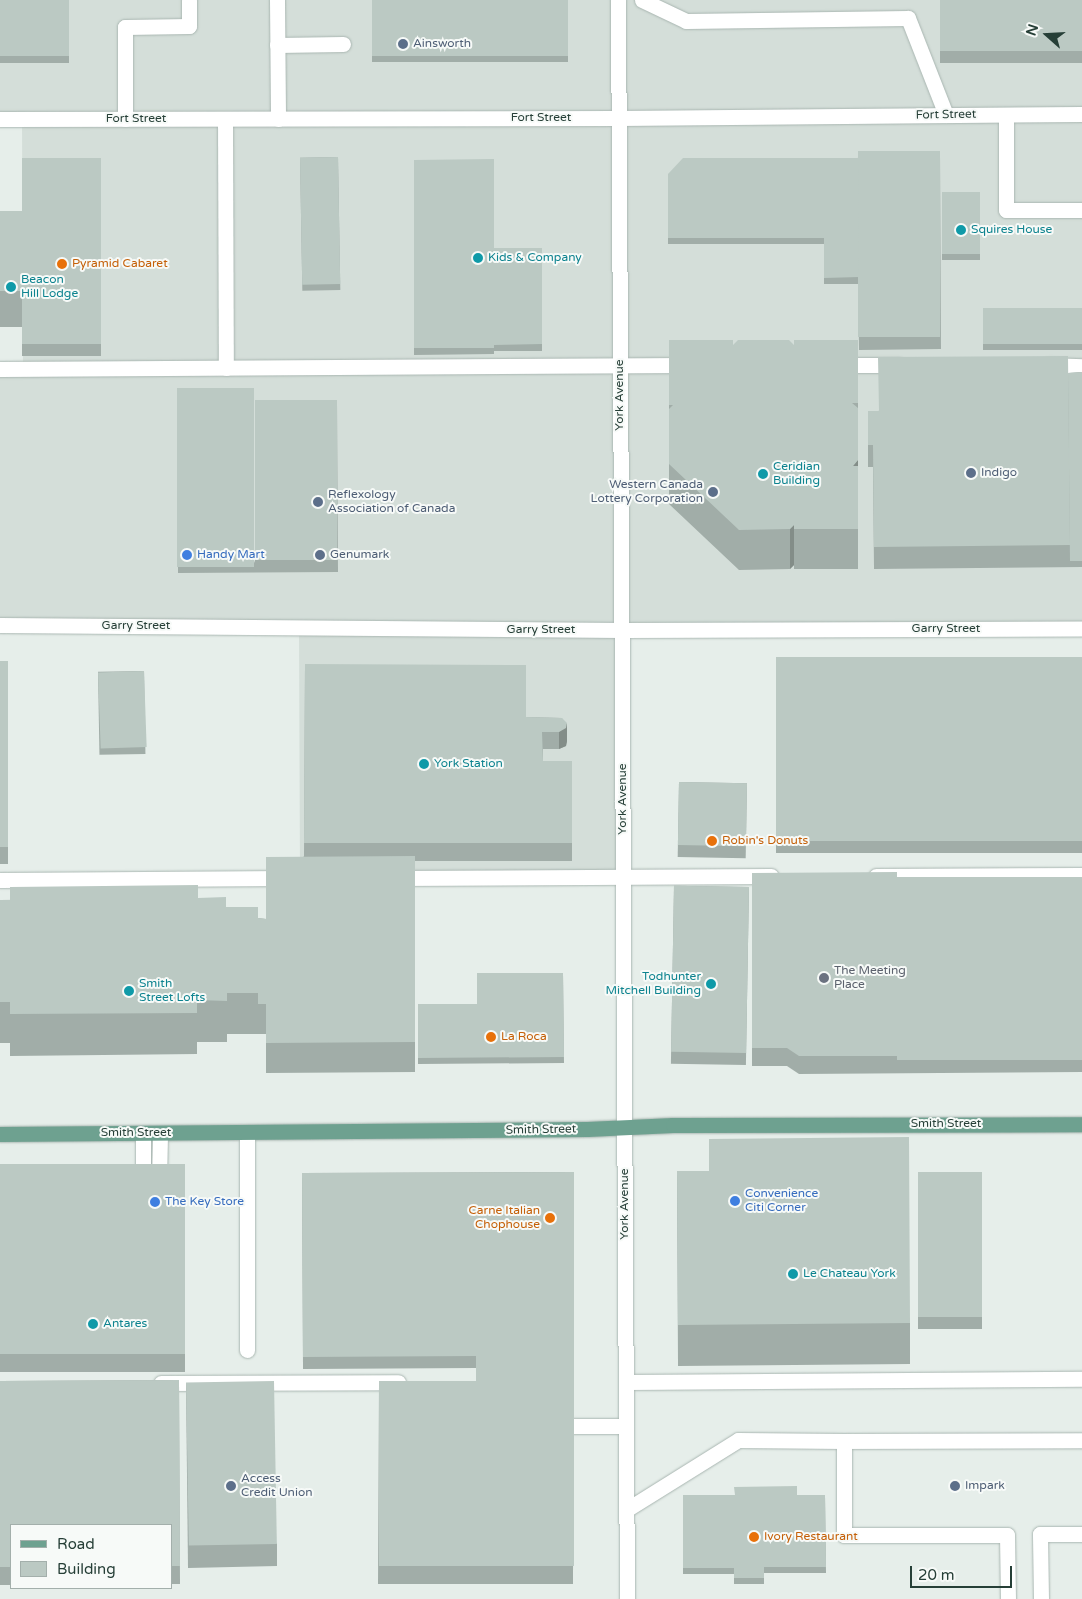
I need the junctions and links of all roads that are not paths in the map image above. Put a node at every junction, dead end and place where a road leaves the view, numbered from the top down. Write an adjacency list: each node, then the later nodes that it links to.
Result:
1 (189, 0): 12 (street)
2 (277, 0): 6 (street)
3 (618, 0): 10 (street, York Avenue)
4 (642, 0): 8 (street)
5 (343, 44): 6 (street)
6 (277, 45): 14 (street)
7 (1082, 114): 9 (street, Fort Street)
8 (946, 115): 9 (street, Fort Street); 10 (street, Fort Street)
9 (1006, 115): 15 (street)
10 (619, 118): 14 (street, Fort Street); 16 (street, York Avenue)
11 (0, 119): 12 (street, Fort Street)
12 (125, 119): 13 (street, Fort Street)
13 (225, 119): 14 (street, Fort Street); 22 (street)
14 (278, 119)
15 (1082, 210)
16 (620, 365): 17 (street); 22 (street); 26 (street, York Avenue)
17 (703, 365)
18 (823, 365): 19 (street)
19 (909, 365)
20 (1034, 366): 21 (street)
21 (1082, 366)
22 (226, 368): 23 (street)
23 (0, 369)
24 (0, 624): 26 (street, Garry Street)
25 (1082, 628): 26 (street, Garry Street)
26 (622, 630): 30 (street, York Avenue)
27 (1082, 875): 29 (street)
28 (789, 876): 30 (street)
29 (857, 876)
30 (623, 877): 32 (street); 37 (street, York Avenue)
31 (300, 878): 33 (street)
32 (378, 878)
33 (0, 880)
34 (847, 1124): 35 (main road, Smith Street); 37 (main road, Smith Street); 43 (street)
35 (867, 1124): 36 (main road, Smith Street); 42 (street)
36 (1082, 1124)
37 (624, 1127): 40 (main road, Smith Street); 50 (street, York Avenue)
38 (143, 1133): 39 (main road, Smith Street); 41 (main road, Smith Street); 44 (street)
39 (160, 1133): 40 (main road, Smith Street); 45 (street)
40 (246, 1133): 46 (street)
41 (0, 1134)
42 (867, 1142)
43 (847, 1143)
44 (143, 1182)
45 (159, 1182)
46 (247, 1350)
47 (1082, 1379): 50 (street)
48 (148, 1382): 49 (street)
49 (412, 1382)
50 (626, 1382): 52 (street, York Avenue)
51 (574, 1426): 52 (street)
52 (626, 1426): 55 (street, York Avenue)
53 (1082, 1440): 54 (street)
54 (844, 1441): 55 (street); 58 (street)
55 (626, 1510): 57 (street, York Avenue)
56 (1082, 1534): 59 (street)
57 (627, 1599)
58 (1008, 1599)
59 (1041, 1599)

